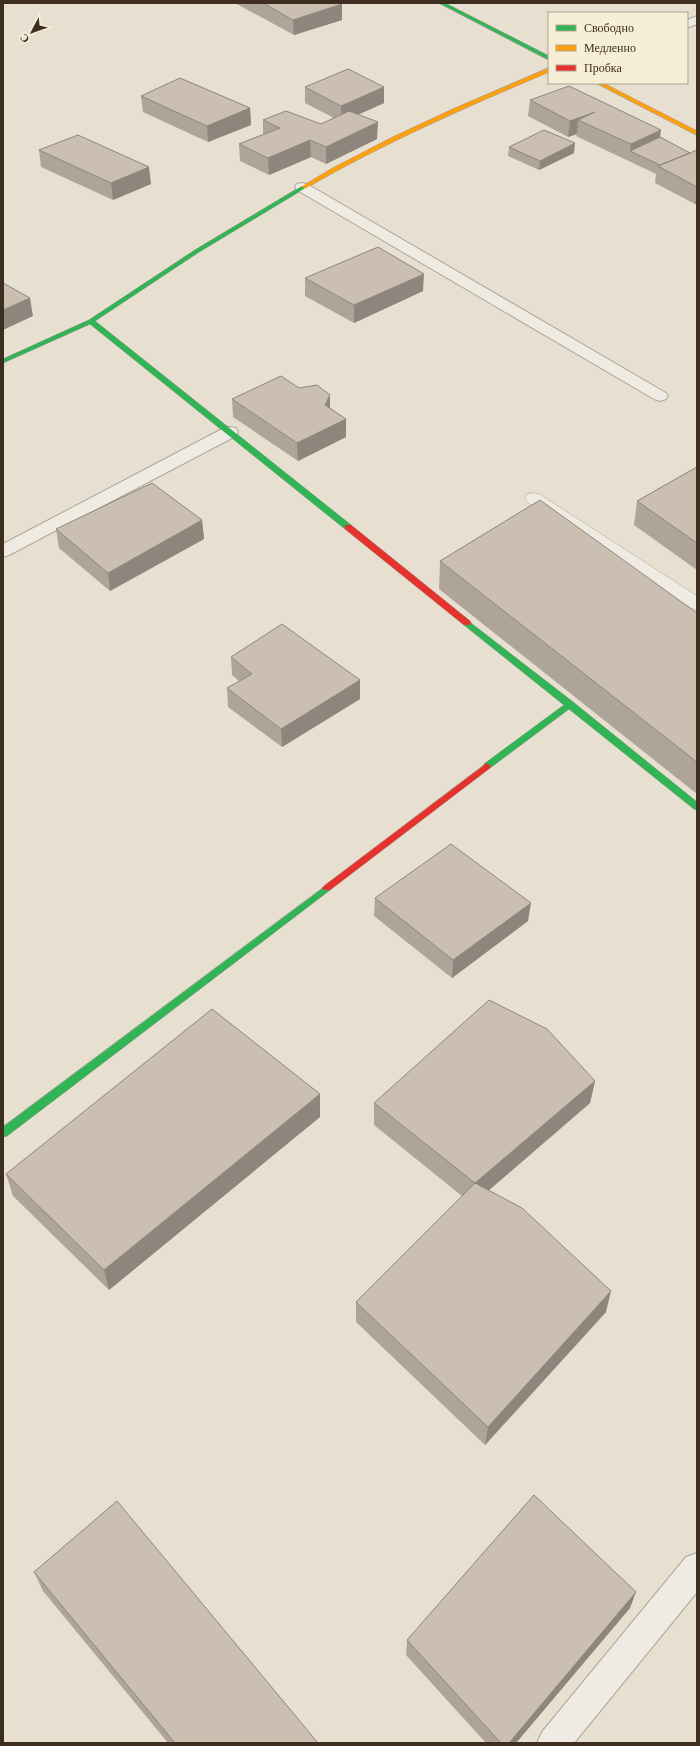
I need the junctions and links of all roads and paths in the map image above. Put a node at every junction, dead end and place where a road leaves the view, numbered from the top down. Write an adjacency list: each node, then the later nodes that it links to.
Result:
1 (441, 3): 2 (street)
2 (548, 57)
3 (548, 70): 6 (street)
4 (600, 84): 5 (street)
5 (697, 133)
6 (302, 188): 7 (street); 9 (street)
7 (91, 320): 8 (street); 10 (street)
8 (3, 361)
9 (660, 396)
10 (230, 432): 12 (street); 14 (street)
11 (533, 498): 13 (lane)
12 (3, 551)
13 (697, 604)
14 (570, 704): 15 (street); 16 (street)
15 (697, 807)
16 (3, 1133)
17 (697, 1568): 18 (street)
18 (553, 1743)

